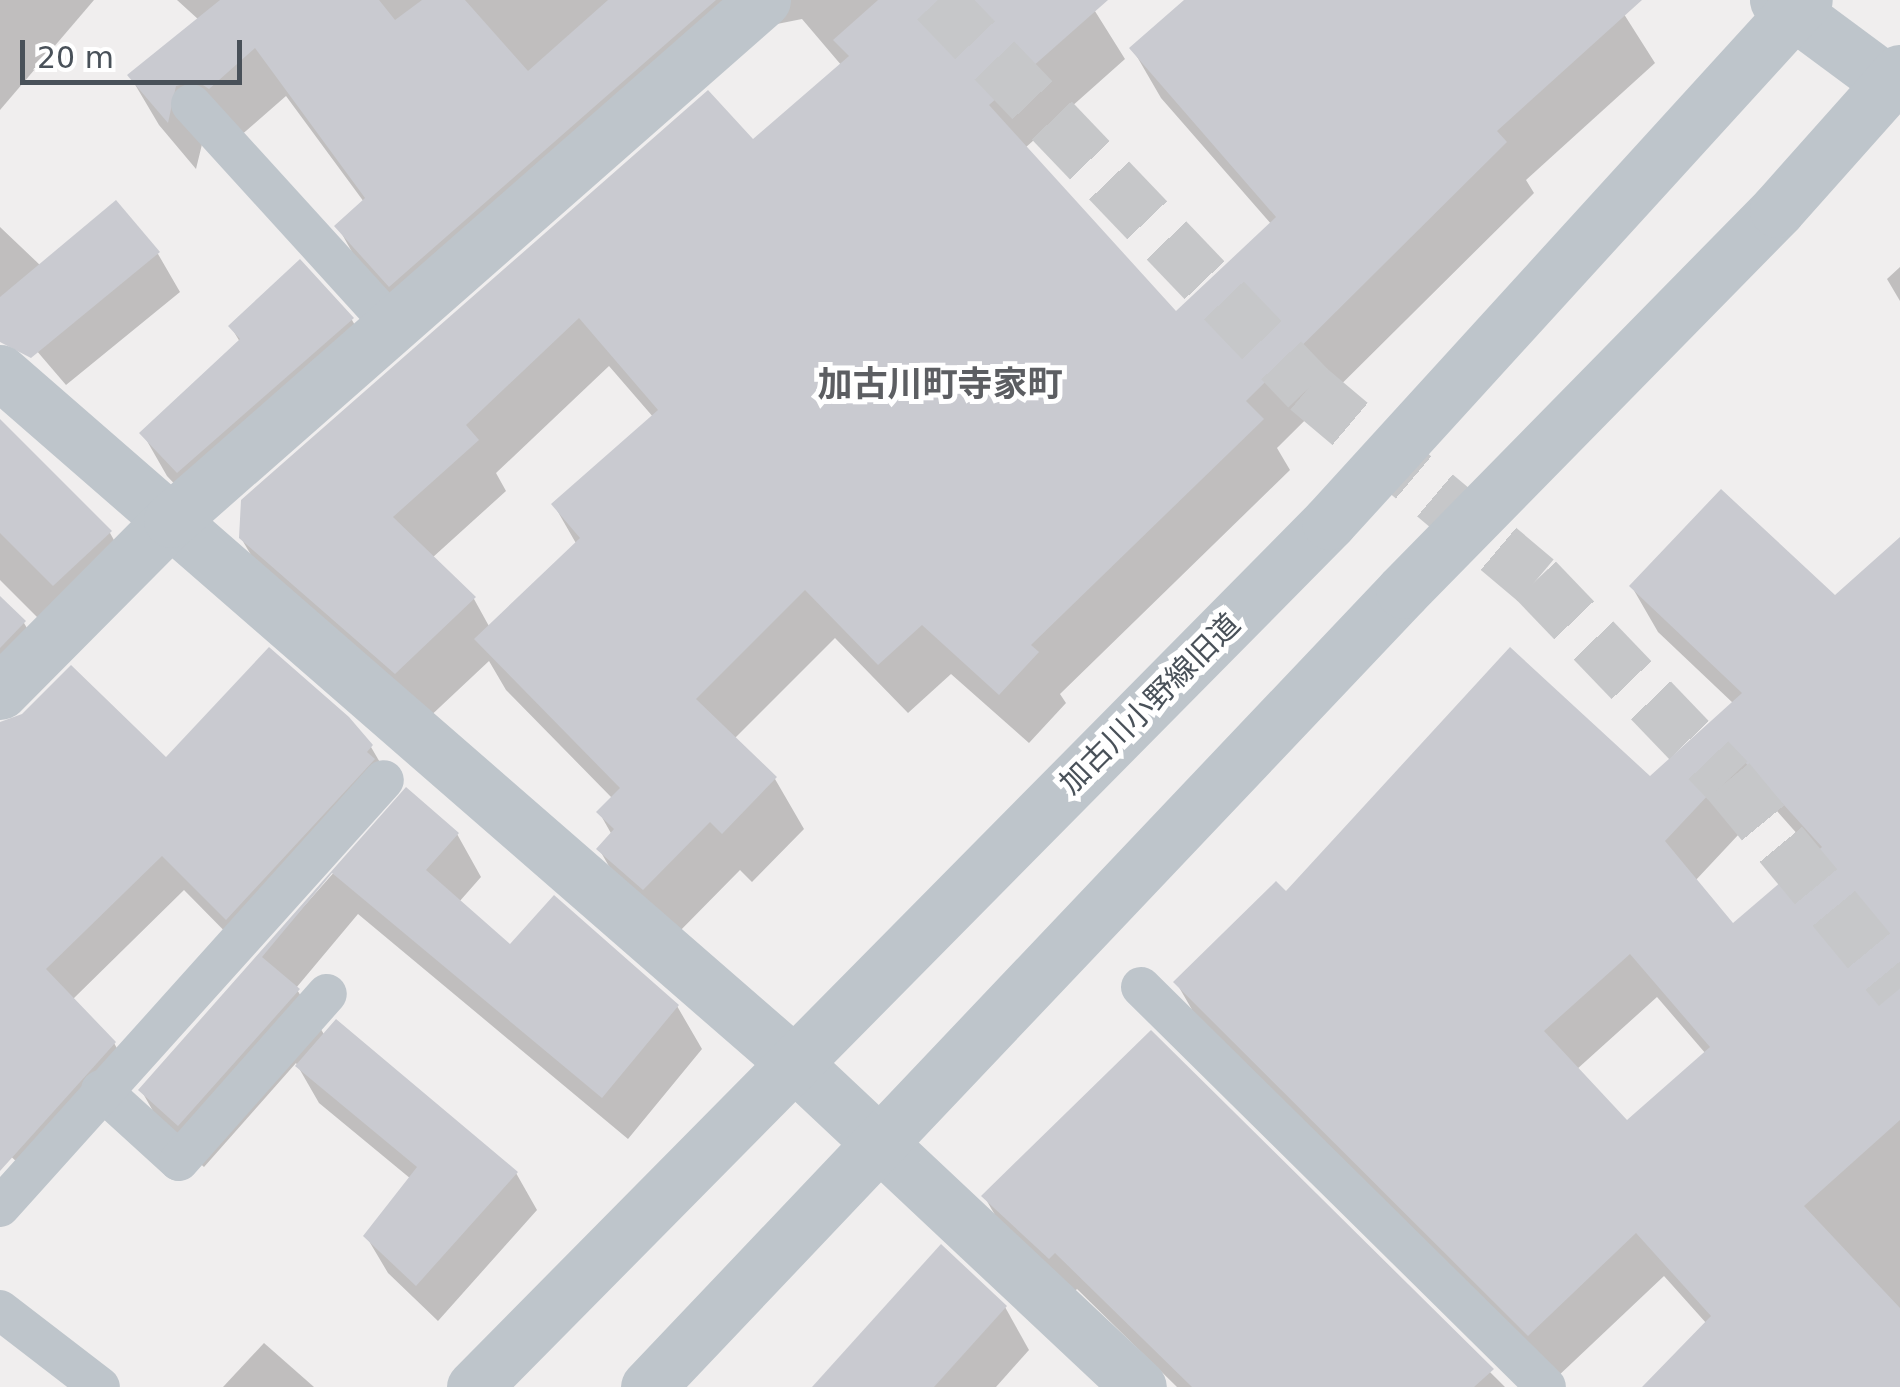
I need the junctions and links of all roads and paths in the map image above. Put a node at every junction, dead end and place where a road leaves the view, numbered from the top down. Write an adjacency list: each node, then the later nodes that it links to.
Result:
1 (763, 0): 5 (street)
2 (1791, 5): 3 (street); 12 (street, 加古川小野線旧道)
3 (1896, 80): 14 (street)
4 (191, 104): 5 (lane)
5 (391, 324): 7 (street)
6 (0, 372): 7 (street)
7 (171, 520): 8 (street); 12 (street)
8 (0, 692)
9 (384, 780): 13 (lane)
10 (1142, 987): 21 (lane)
11 (327, 994): 13 (lane)
12 (794, 1063): 14 (street); 18 (street, 加古川小野線旧道)
13 (101, 1090): 15 (lane)
14 (877, 1142): 19 (street); 20 (street)
15 (0, 1207)
16 (0, 1310): 17 (lane)
17 (100, 1387)
18 (474, 1387)
19 (648, 1387)
20 (1138, 1387)
21 (1546, 1387)

